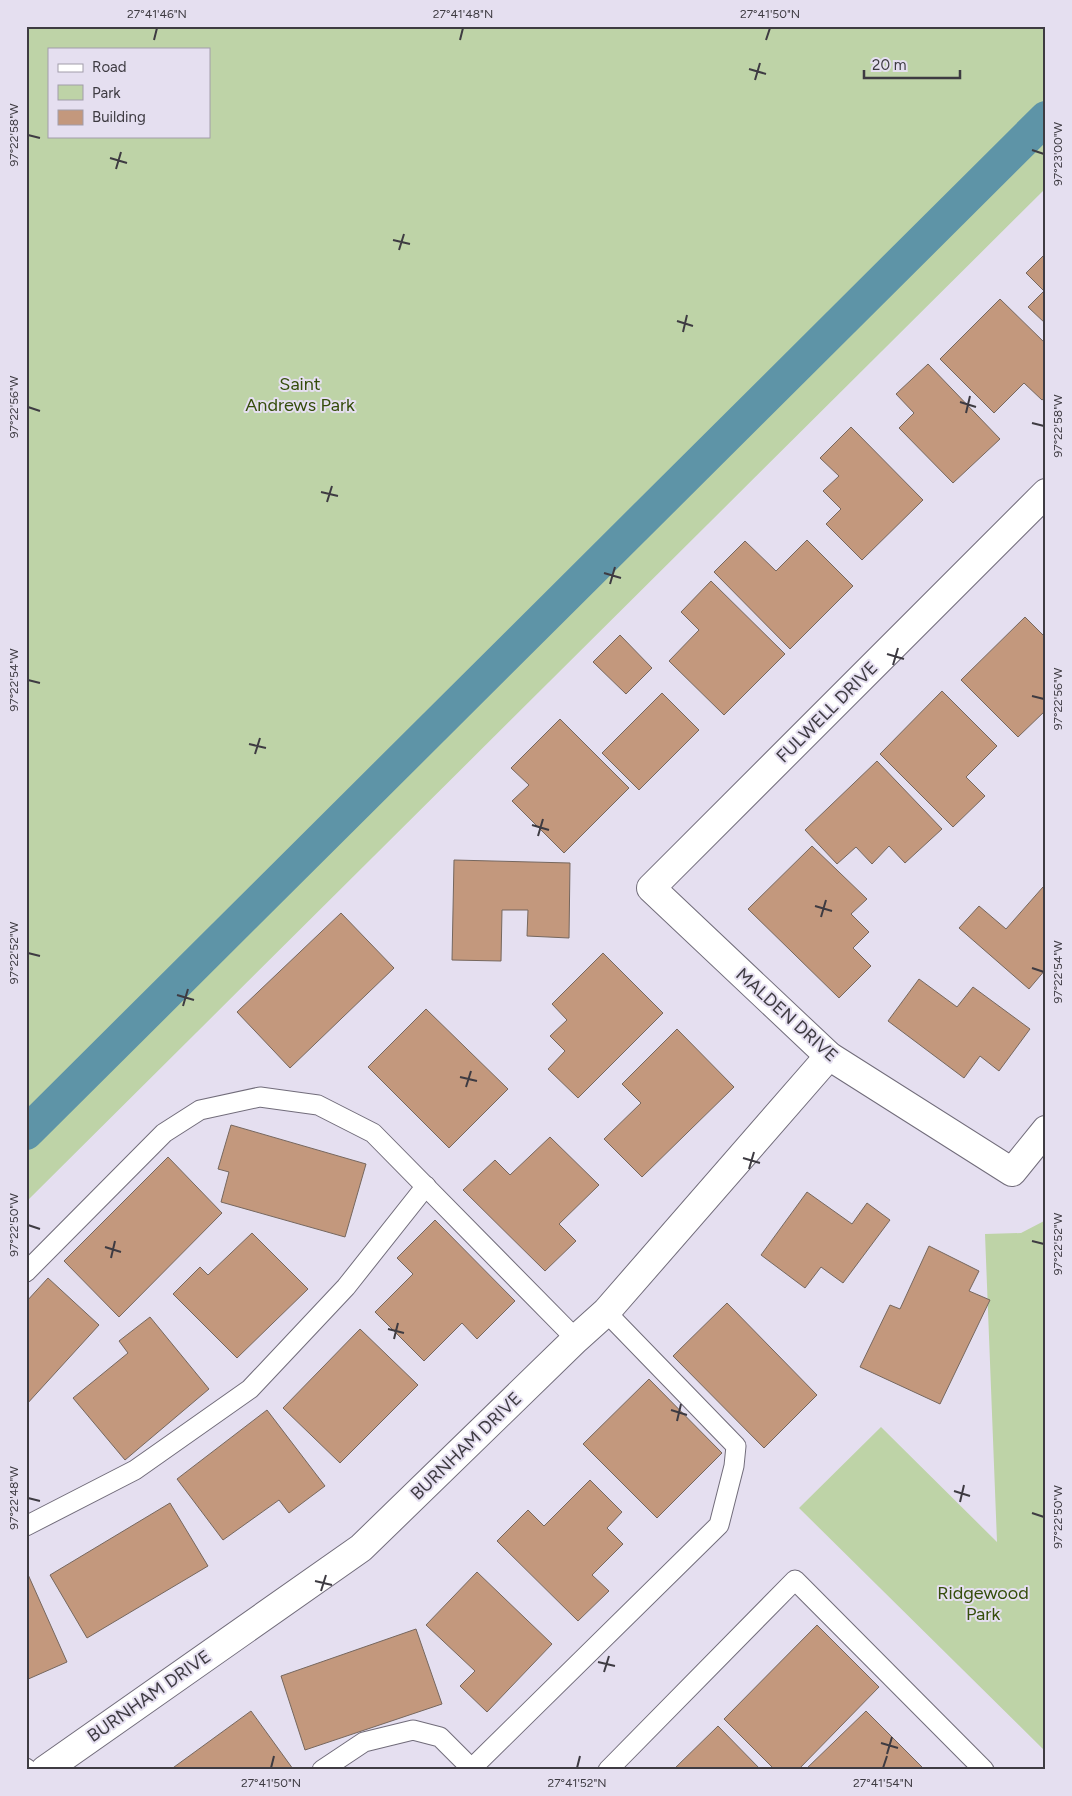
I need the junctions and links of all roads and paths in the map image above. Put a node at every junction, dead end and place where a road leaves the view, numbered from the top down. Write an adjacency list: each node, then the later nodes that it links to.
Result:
1 (1046, 493): 2 (street, FULWELL DRIVE)
2 (651, 888): 3 (street, MALDEN DRIVE)
3 (829, 1056): 4 (street, MALDEN DRIVE); 7 (street, BURNHAM DRIVE)
4 (1046, 1130)
5 (426, 1186): 6 (lane); 8 (lane); 9 (lane)
6 (26, 1272)
7 (606, 1312): 8 (street, BURNHAM DRIVE); 11 (lane)
8 (576, 1339): 10 (street, BURNHAM DRIVE)
9 (26, 1526)
10 (54, 1767)
11 (471, 1769): 12 (lane)
12 (322, 1770)
13 (608, 1770): 14 (lane)
14 (984, 1770)

